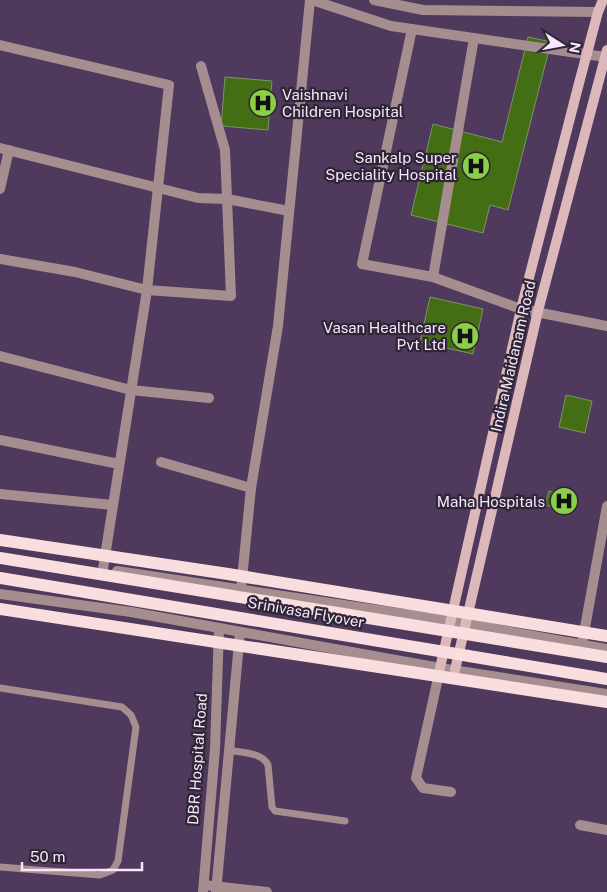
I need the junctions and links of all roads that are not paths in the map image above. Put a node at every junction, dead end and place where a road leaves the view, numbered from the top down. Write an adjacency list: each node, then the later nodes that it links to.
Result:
1 (311, 0): 5 (street); 15 (street)
2 (374, 0): 4 (street)
3 (604, 0): 4 (main road)
4 (598, 12): 8 (main road)
5 (412, 29): 6 (street); 17 (street)
6 (474, 38): 8 (street); 17 (street)
7 (0, 45): 12 (street)
8 (588, 53): 9 (street); 19 (main road)
9 (606, 54): 20 (main road, Indira Maidanam Road)
10 (201, 66): 14 (street)
11 (4, 149): 12 (street); 13 (street)
12 (158, 188): 14 (street); 18 (street)
13 (0, 189)
14 (227, 199): 15 (street); 18 (street)
15 (289, 211): 28 (street)
16 (0, 259): 18 (street)
17 (433, 277): 19 (street)
18 (147, 290): 23 (street)
19 (521, 309): 20 (street); 40 (main road)
20 (538, 311): 21 (street); 41 (main road, Indira Maidanam Road)
21 (607, 326)
22 (0, 356): 23 (street)
23 (131, 390): 24 (street); 27 (street)
24 (209, 398)
25 (0, 440): 27 (street)
26 (161, 462): 28 (street)
27 (119, 464): 30 (street)
28 (251, 488): 37 (street)
29 (0, 494): 30 (street)
30 (113, 505): 35 (street)
31 (607, 506): 45 (street)
32 (0, 540): 44 (main road, bridge)
33 (0, 552): 35 (street)
34 (0, 558): 47 (main road, Srinivasa Flyover, bridge)
35 (103, 569): 37 (street)
36 (0, 578): 50 (main road, Srinivasa Flyover, bridge)
37 (241, 589): 40 (street)
38 (0, 594): 42 (street)
39 (0, 609): 53 (main road, bridge)
40 (451, 621): 41 (street); 48 (main road)
41 (466, 623): 45 (street); 49 (main road, Indira Maidanam Road)
42 (219, 628): 43 (street); 60 (street, DBR Hospital Road)
43 (240, 632): 48 (street); 54 (street, DBR Hospital Road)
44 (607, 636)
45 (582, 644): 46 (street)
46 (607, 649)
47 (607, 657)
48 (440, 668): 49 (street); 55 (street)
49 (456, 670): 52 (street)
50 (607, 679)
51 (0, 688): 59 (lane)
52 (607, 694)
53 (607, 702)
54 (229, 750): 56 (lane); 61 (street, DBR Hospital Road)
55 (451, 792)
56 (345, 821)
57 (580, 825): 58 (street)
58 (607, 830)
59 (0, 867)
60 (203, 889): 61 (street)
61 (217, 889): 62 (street)
62 (267, 892)

